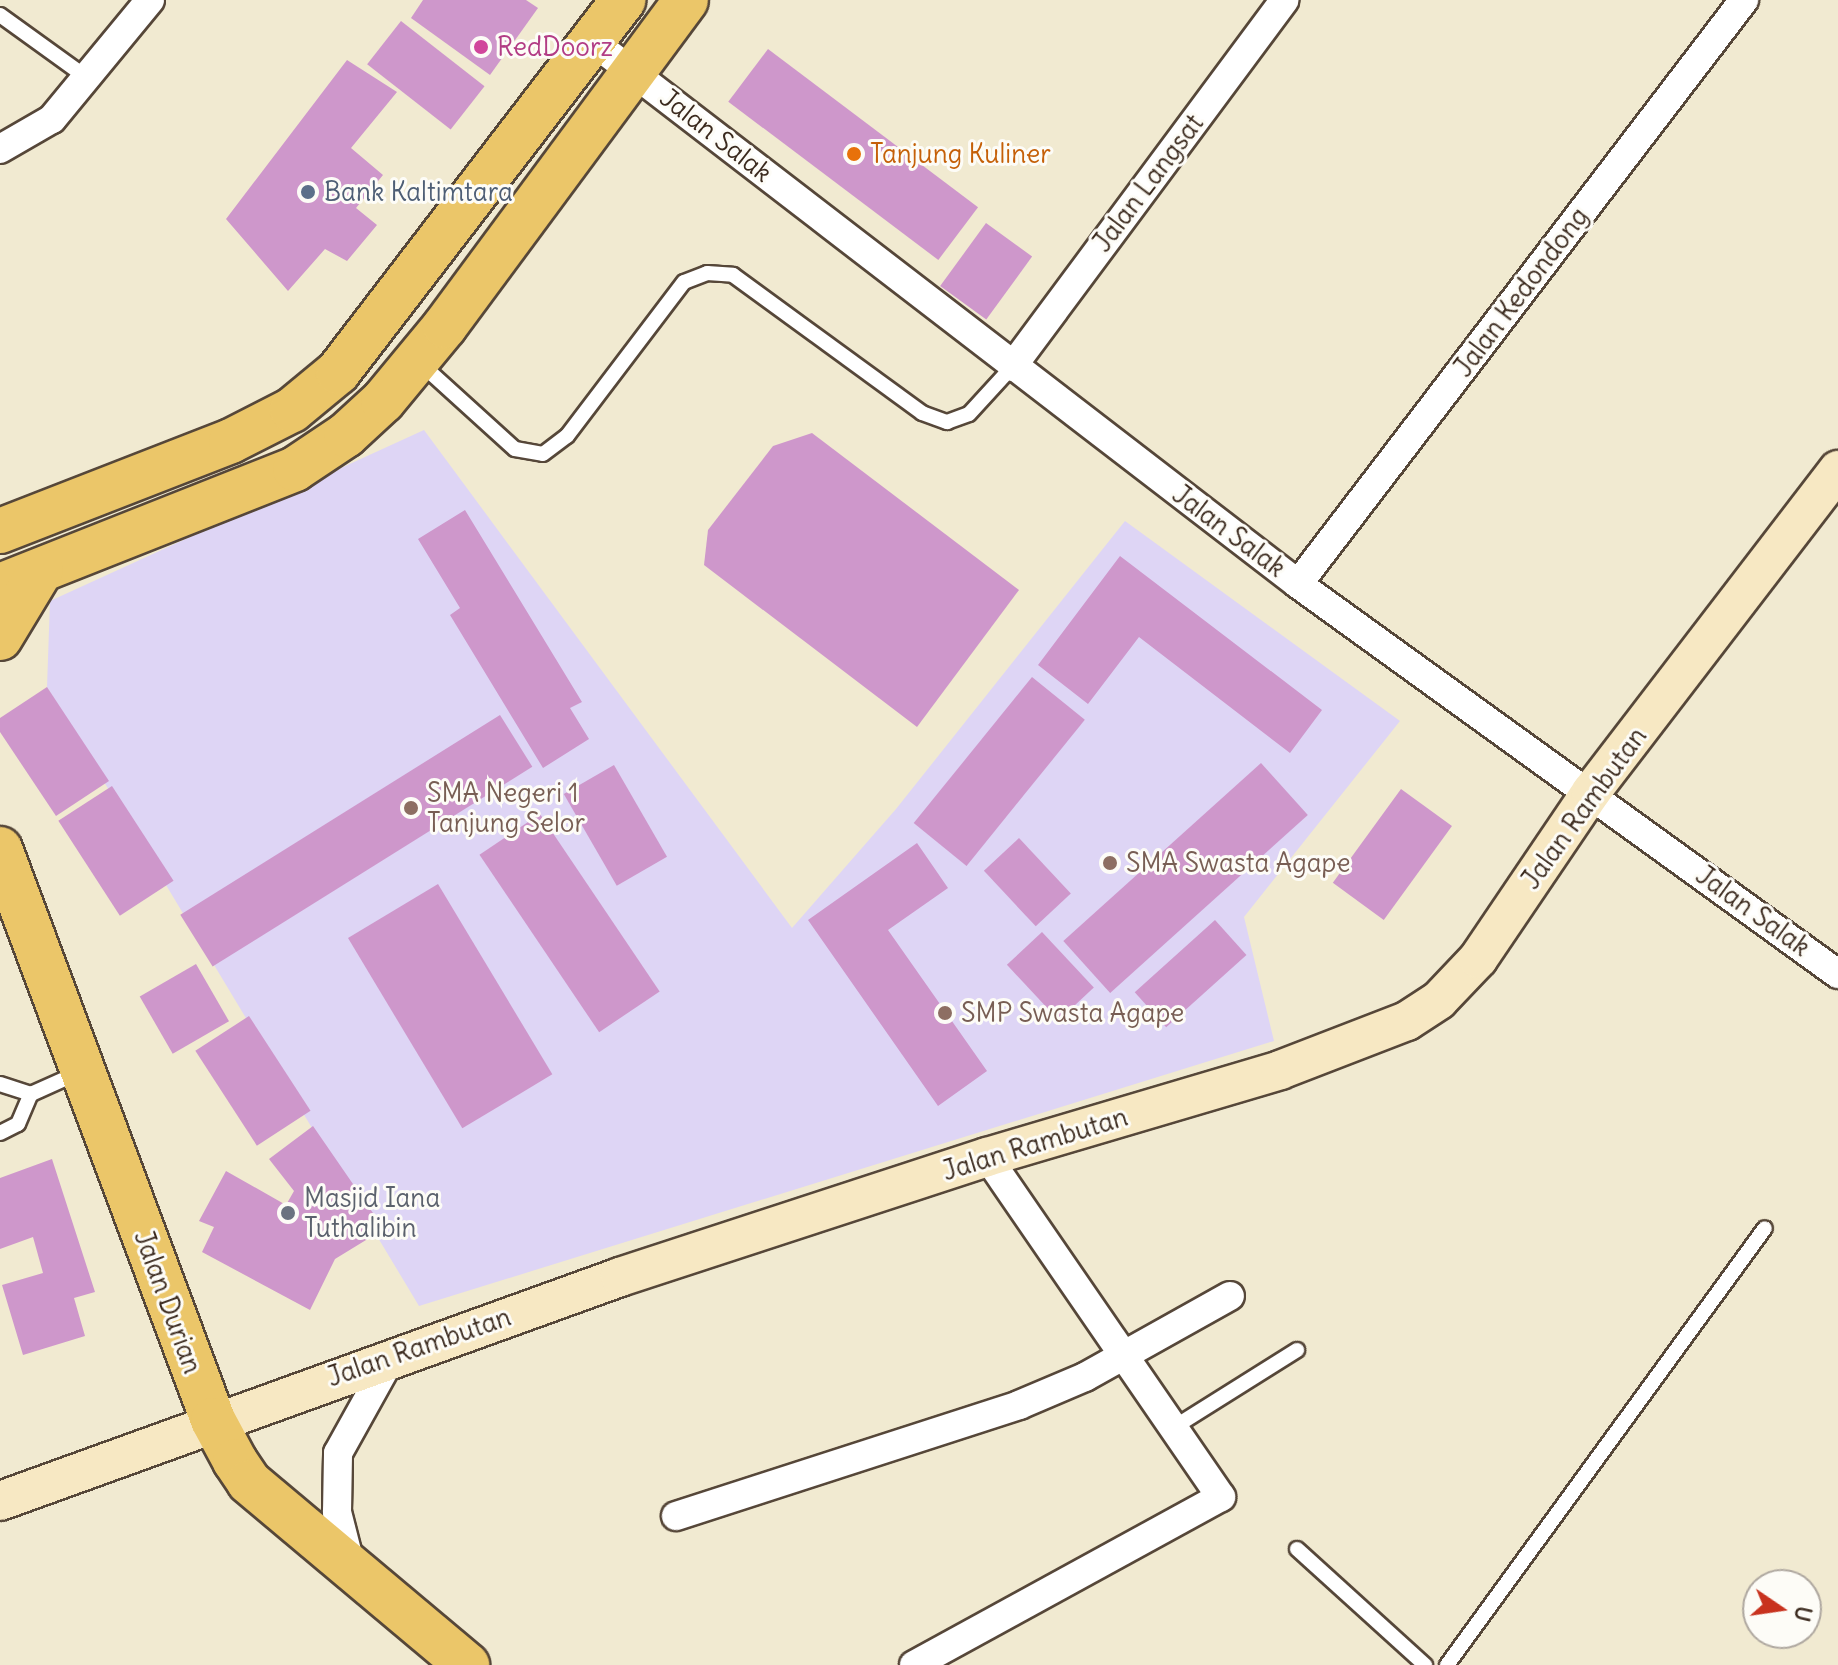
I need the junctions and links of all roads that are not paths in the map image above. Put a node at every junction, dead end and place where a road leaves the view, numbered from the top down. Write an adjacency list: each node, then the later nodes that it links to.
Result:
1 (150, 0): 9 (street)
2 (623, 0): 7 (main road)
3 (686, 0): 8 (main road)
4 (1285, 0): 12 (street, Jalan Langsat)
5 (1744, 0): 16 (street, Jalan Kedondong)
6 (0, 15): 9 (lane)
7 (592, 41): 8 (street, Jalan Salak); 14 (main road)
8 (633, 70): 11 (main road); 12 (street, Jalan Salak)
9 (86, 77): 10 (street)
10 (0, 149)
11 (416, 360): 12 (lane); 15 (main road)
12 (1012, 367): 16 (street, Jalan Salak)
13 (1838, 470): 19 (street, Jalan Rambutan)
14 (0, 531)
15 (41, 570): 17 (main road); 18 (main road)
16 (1298, 584): 19 (street, Jalan Salak)
17 (0, 586)
18 (0, 638)
19 (1591, 792): 21 (street, Jalan Salak); 26 (street, Jalan Rambutan)
20 (0, 849): 22 (main road, Jalan Durian)
21 (1838, 974)
22 (82, 1071): 24 (lane); 32 (main road, Jalan Durian)
23 (0, 1084): 24 (lane)
24 (31, 1094): 25 (lane)
25 (0, 1133)
26 (987, 1157): 30 (street); 31 (street, Jalan Rambutan)
27 (1765, 1228): 41 (lane)
28 (1230, 1296): 30 (street)
29 (1297, 1350): 33 (lane)
30 (1126, 1355): 33 (street); 35 (street)
31 (392, 1356): 32 (street, Jalan Rambutan); 37 (street)
32 (213, 1420): 34 (street, Jalan Rambutan); 37 (main road, Jalan Durian)
33 (1176, 1426): 39 (street)
34 (0, 1501)
35 (676, 1516)
36 (1297, 1549): 40 (lane)
37 (351, 1569): 38 (main road, Jalan Durian)
38 (467, 1665)
39 (914, 1665)
40 (1425, 1665)
41 (1447, 1665)

